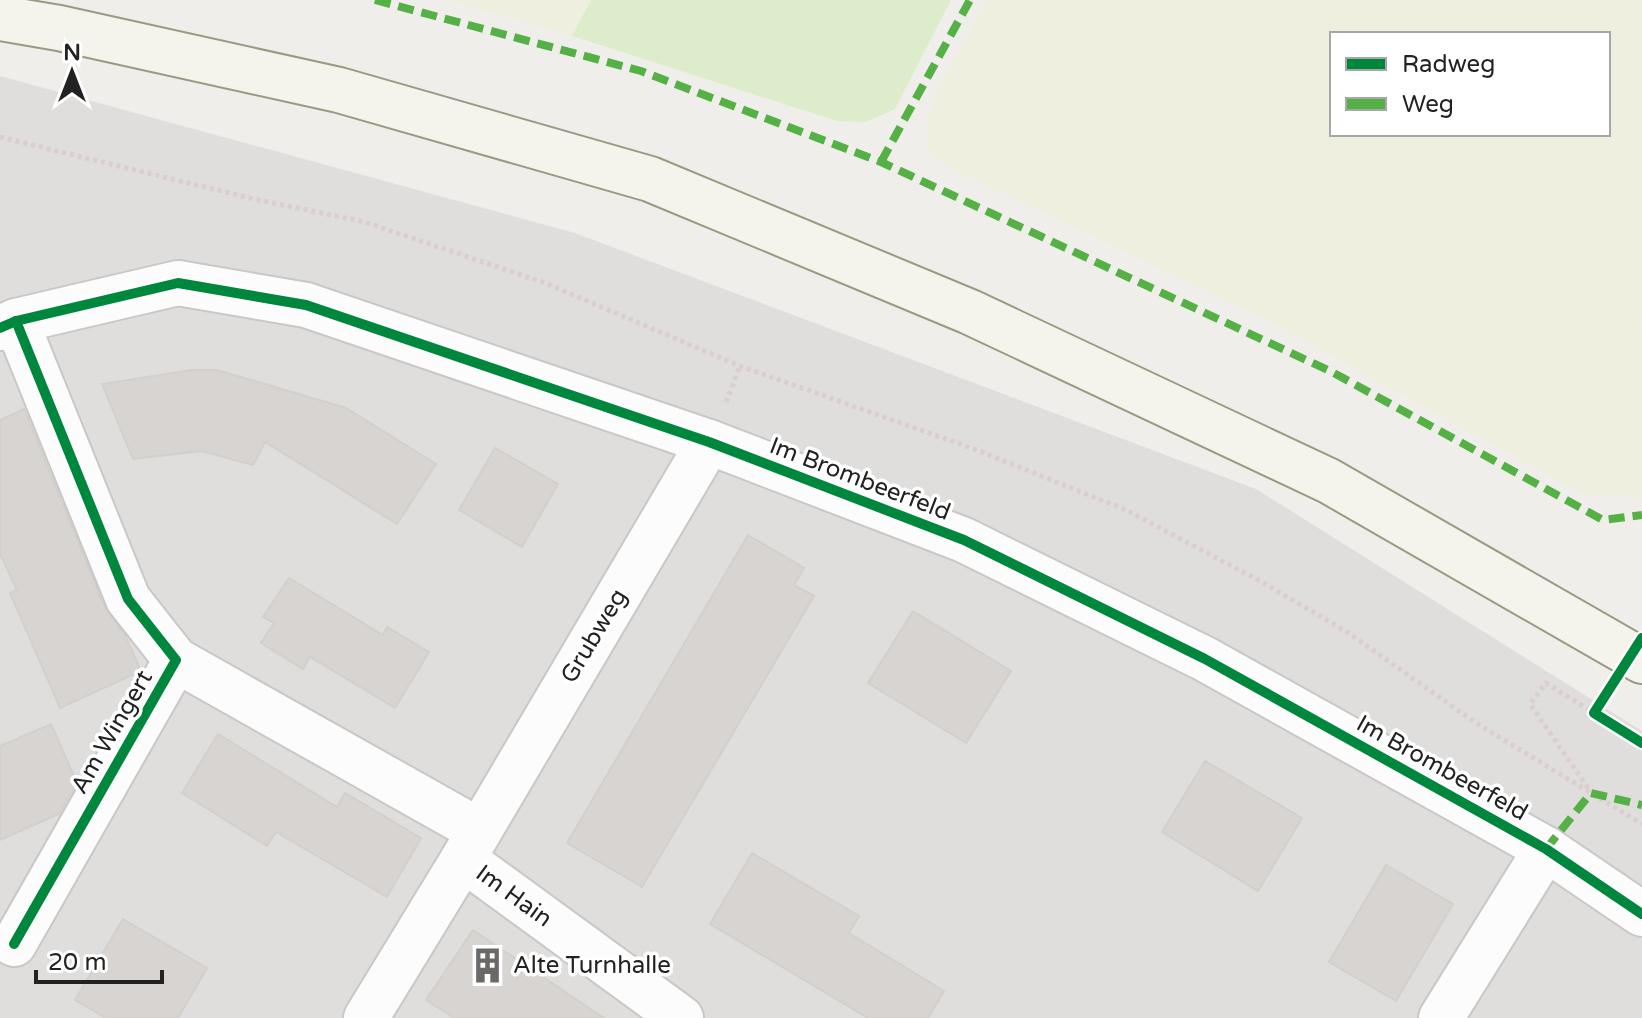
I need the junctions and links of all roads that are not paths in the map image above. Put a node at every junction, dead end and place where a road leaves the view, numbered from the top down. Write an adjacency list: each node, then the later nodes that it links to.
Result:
1 (0, 18): 5 (main road)
2 (8, 324): 3 (street, Im Brombeerfeld); 4 (street, Am Wingert)
3 (709, 442): 6 (street, Grubweg); 7 (street, Im Brombeerfeld)
4 (176, 660): 6 (street); 9 (street, Am Wingert)
5 (1642, 661)
6 (471, 845): 10 (street, Grubweg); 11 (street, Im Hain)
7 (1546, 849): 8 (street, Im Brombeerfeld); 12 (street)
8 (1642, 914)
9 (14, 944)
10 (366, 1018)
11 (681, 1018)
12 (1441, 1018)

